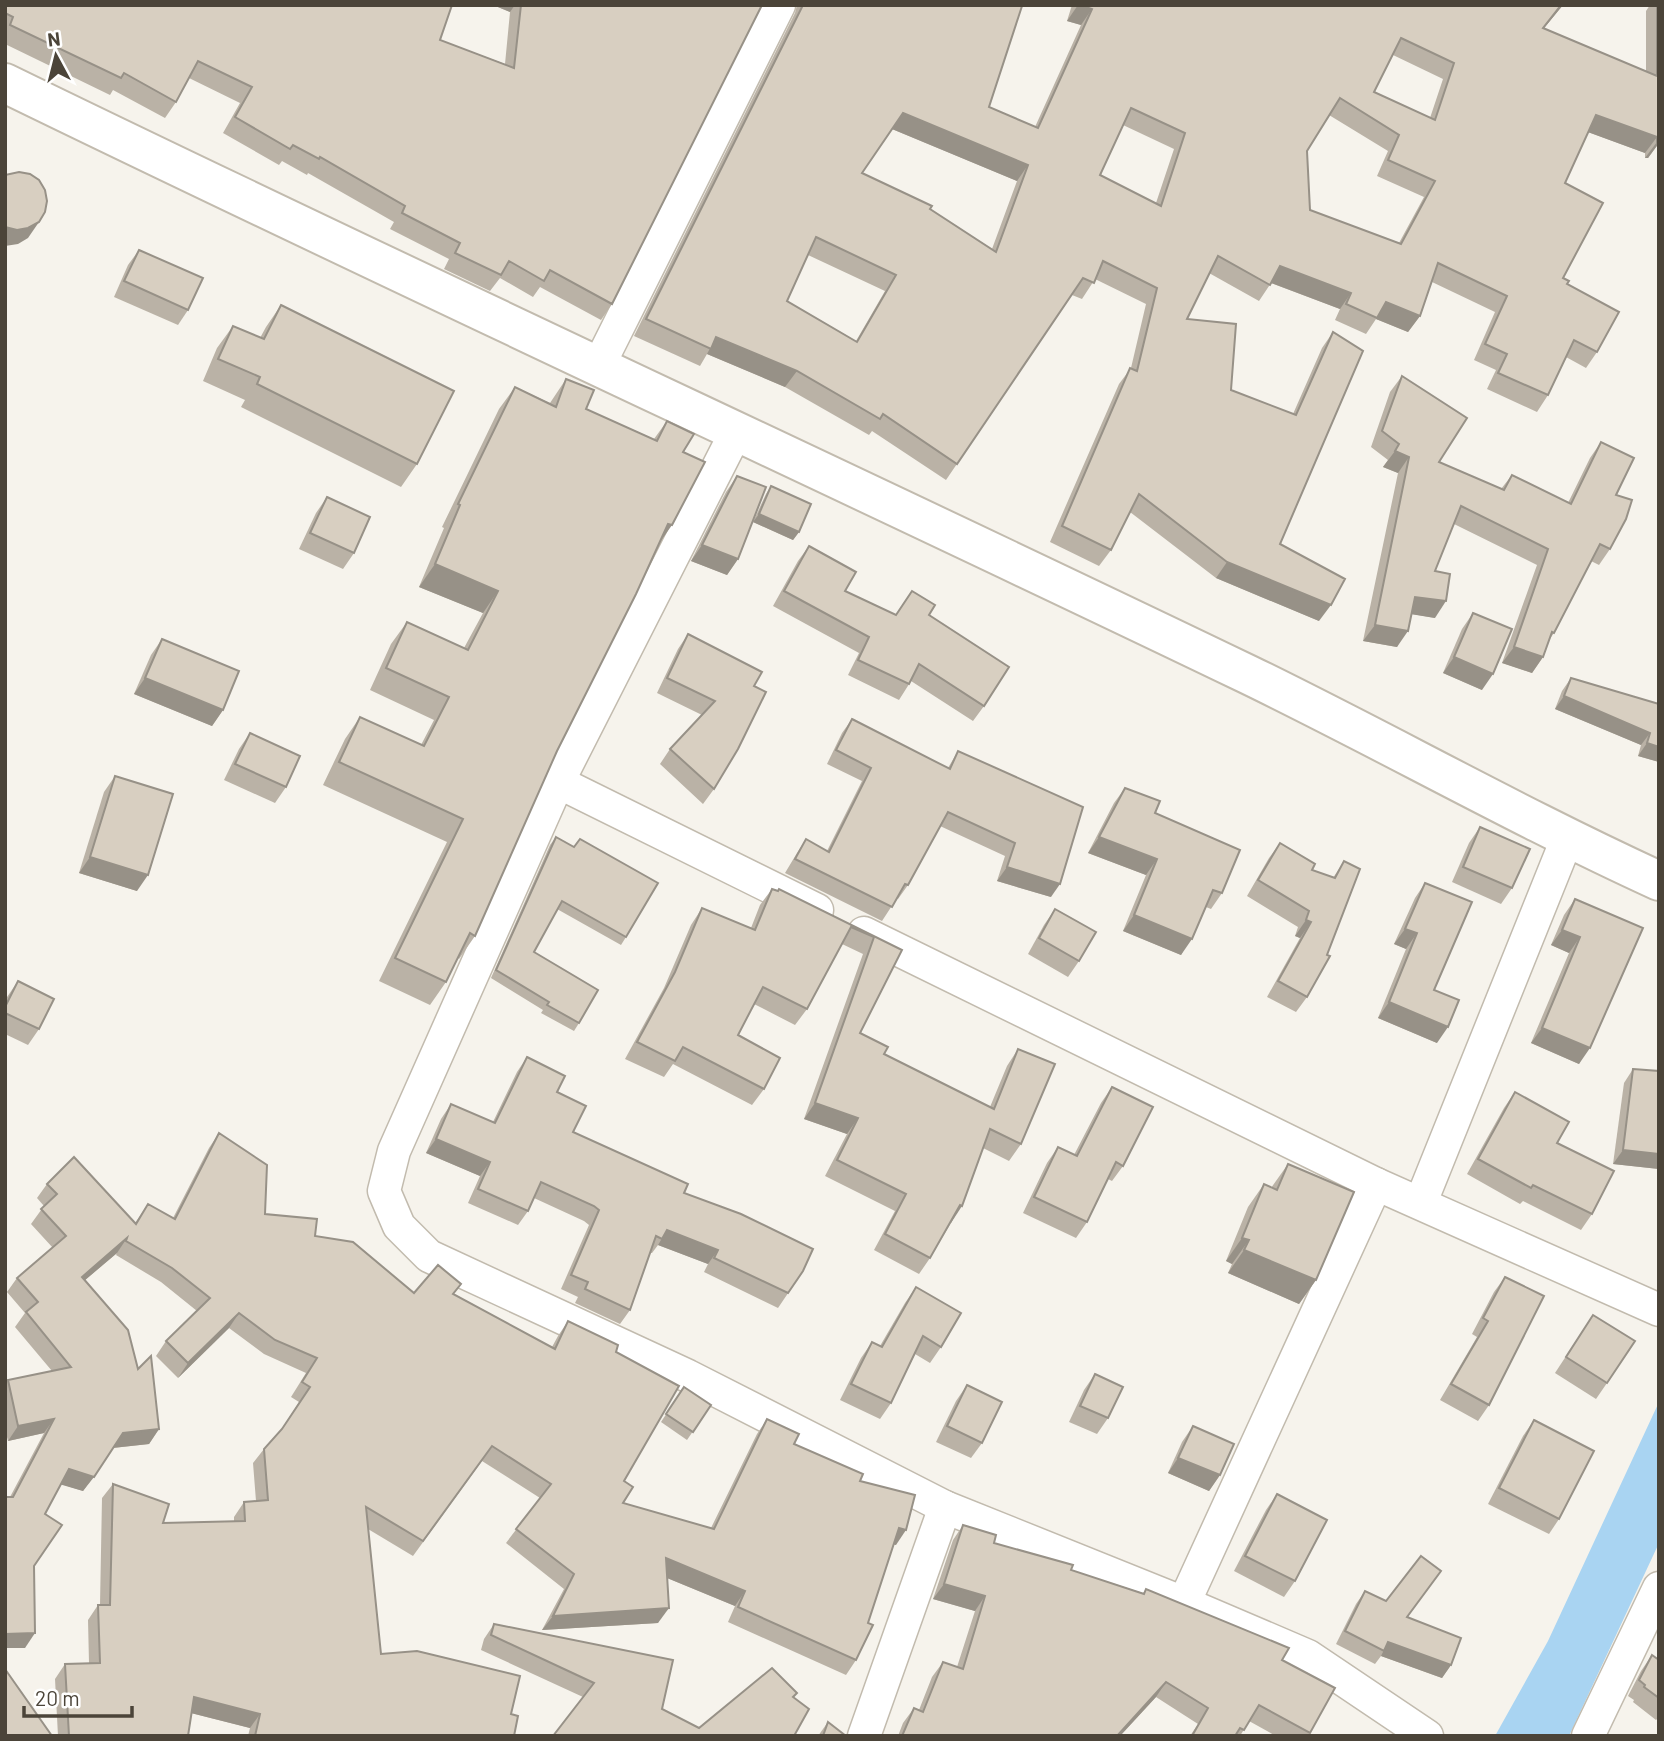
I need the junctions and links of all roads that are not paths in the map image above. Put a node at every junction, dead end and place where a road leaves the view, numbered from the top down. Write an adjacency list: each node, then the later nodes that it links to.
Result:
1 (779, 5): 3 (street)
2 (5, 83): 3 (street)
3 (598, 367): 4 (street)
4 (736, 432): 5 (street); 6 (street)
5 (558, 782): 8 (street); 11 (street)
6 (1567, 839): 7 (street); 9 (street)
7 (1659, 881)
8 (1376, 1184): 9 (street); 13 (street)
9 (1420, 1202): 10 (street)
10 (1659, 1311)
11 (945, 1507): 13 (street); 14 (street)
12 (1659, 1588): 16 (street)
13 (1184, 1603): 15 (street)
14 (864, 1736)
15 (1427, 1736)
16 (1588, 1736)

